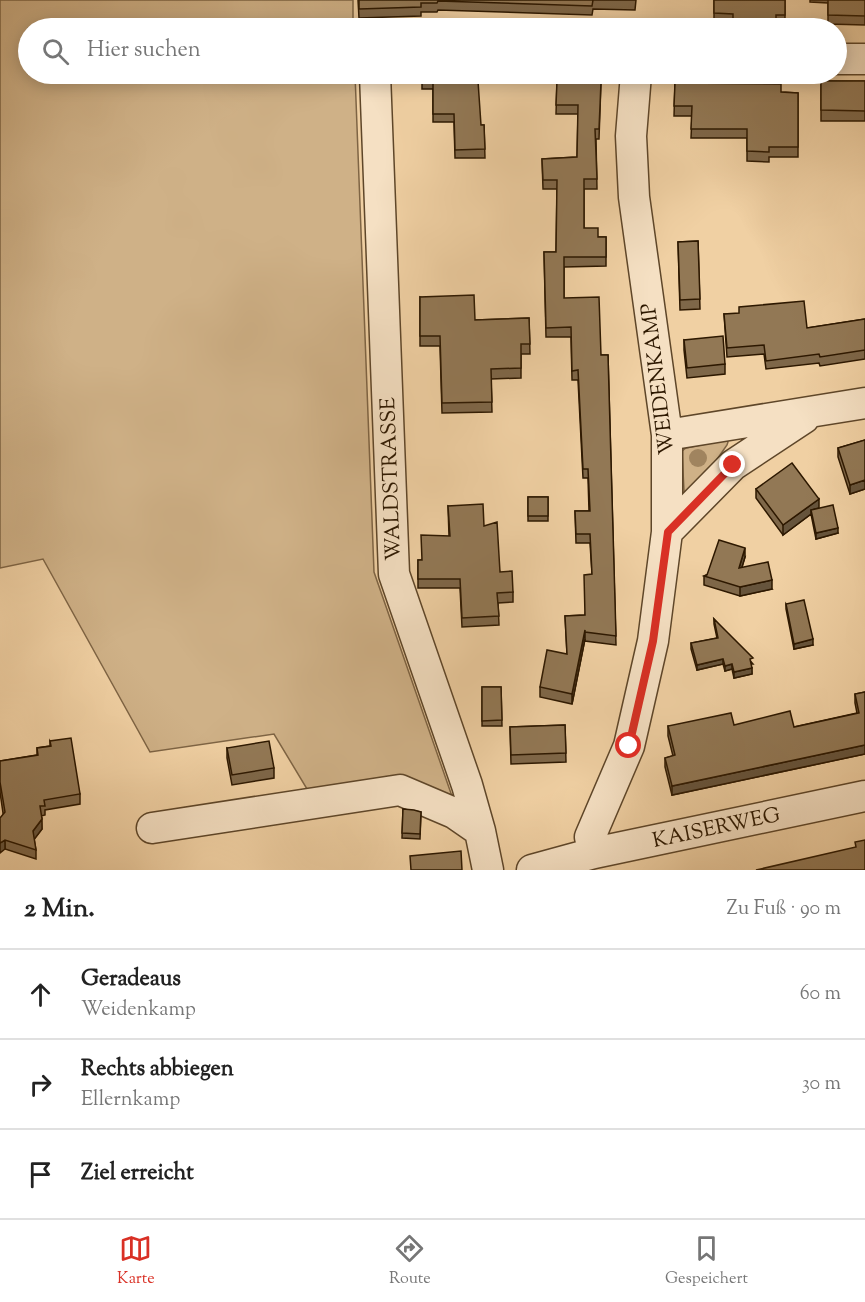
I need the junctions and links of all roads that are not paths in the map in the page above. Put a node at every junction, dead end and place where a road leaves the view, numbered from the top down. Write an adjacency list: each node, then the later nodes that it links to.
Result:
1 (847, 59): 2 (street)
2 (865, 60)
3 (375, 84): 11 (street, WALDSTRASSE)
4 (635, 84): 7 (street, WEIDENKAMP)
5 (865, 403): 6 (street)
6 (812, 413): 7 (street); 8 (street)
7 (668, 435): 8 (street, WEIDENKAMP)
8 (668, 532): 12 (street, WEIDENKAMP)
9 (865, 796): 12 (street, KAISERWEG)
10 (152, 828): 11 (street)
11 (480, 831): 13 (street, WALDSTRASSE)
12 (594, 853): 14 (street, KAISERWEG)
13 (488, 870)
14 (532, 870)

